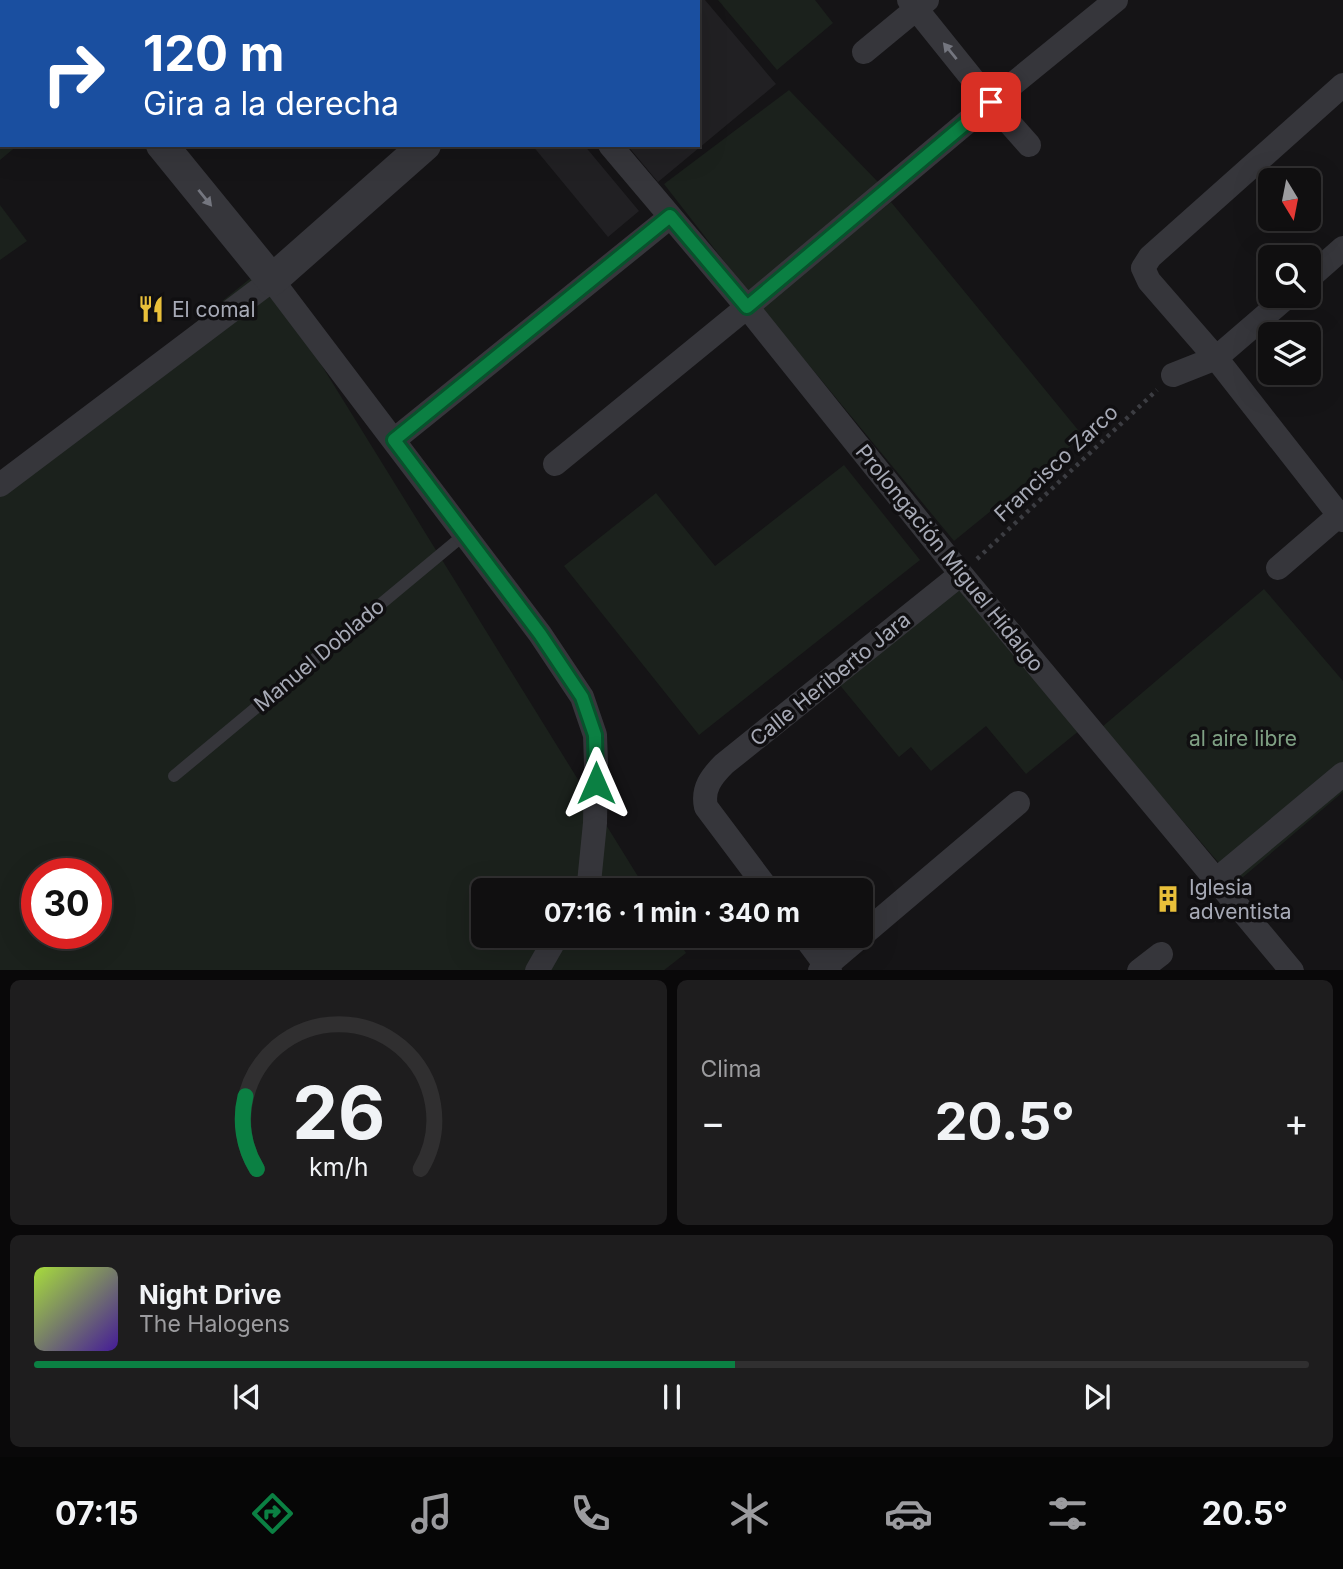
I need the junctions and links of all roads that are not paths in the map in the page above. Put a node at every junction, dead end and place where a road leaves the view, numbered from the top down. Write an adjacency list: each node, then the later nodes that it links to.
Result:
1 (1116, 0): 5 (street)
2 (918, 3): 3 (street); 5 (street, one-way to 2)
3 (864, 52)
4 (1343, 85): 16 (street)
5 (991, 102): 6 (street); 14 (street)
6 (1029, 145)
7 (164, 147): 13 (street, one-way to 13)
8 (423, 147): 13 (street)
9 (612, 147): 10 (street, Prolongación Miguel Hidalgo)
10 (670, 216): 14 (street, Prolongación Miguel Hidalgo); 18 (street)
11 (1343, 248): 12 (street)
12 (1321, 267)
13 (272, 280): 18 (street); 20 (street)
14 (747, 307): 19 (street); 24 (street, Prolongación Miguel Hidalgo)
15 (1274, 308): 16 (street)
16 (1216, 358): 17 (street); 21 (street)
17 (1173, 376)
18 (394, 440): 22 (street)
19 (555, 464)
20 (3, 476)
21 (1342, 516): 23 (street)
22 (465, 534): 26 (lane, Manuel Doblado); 28 (street)
23 (1278, 568)
24 (961, 574): 29 (street, Calle Heriberto Jara); 30 (street, Prolongación Miguel Hidalgo)
25 (1343, 774): 30 (street)
26 (174, 776)
27 (1018, 803): 31 (street)
28 (590, 878)
29 (759, 878)
30 (1216, 880): 39 (street, Prolongación Miguel Hidalgo)
31 (873, 926)
32 (550, 948): 37 (street)
33 (812, 948): 36 (street)
34 (848, 948): 36 (street)
35 (1161, 954): 38 (street)
36 (826, 969)
37 (538, 970)
38 (1140, 970)
39 (1291, 970)

